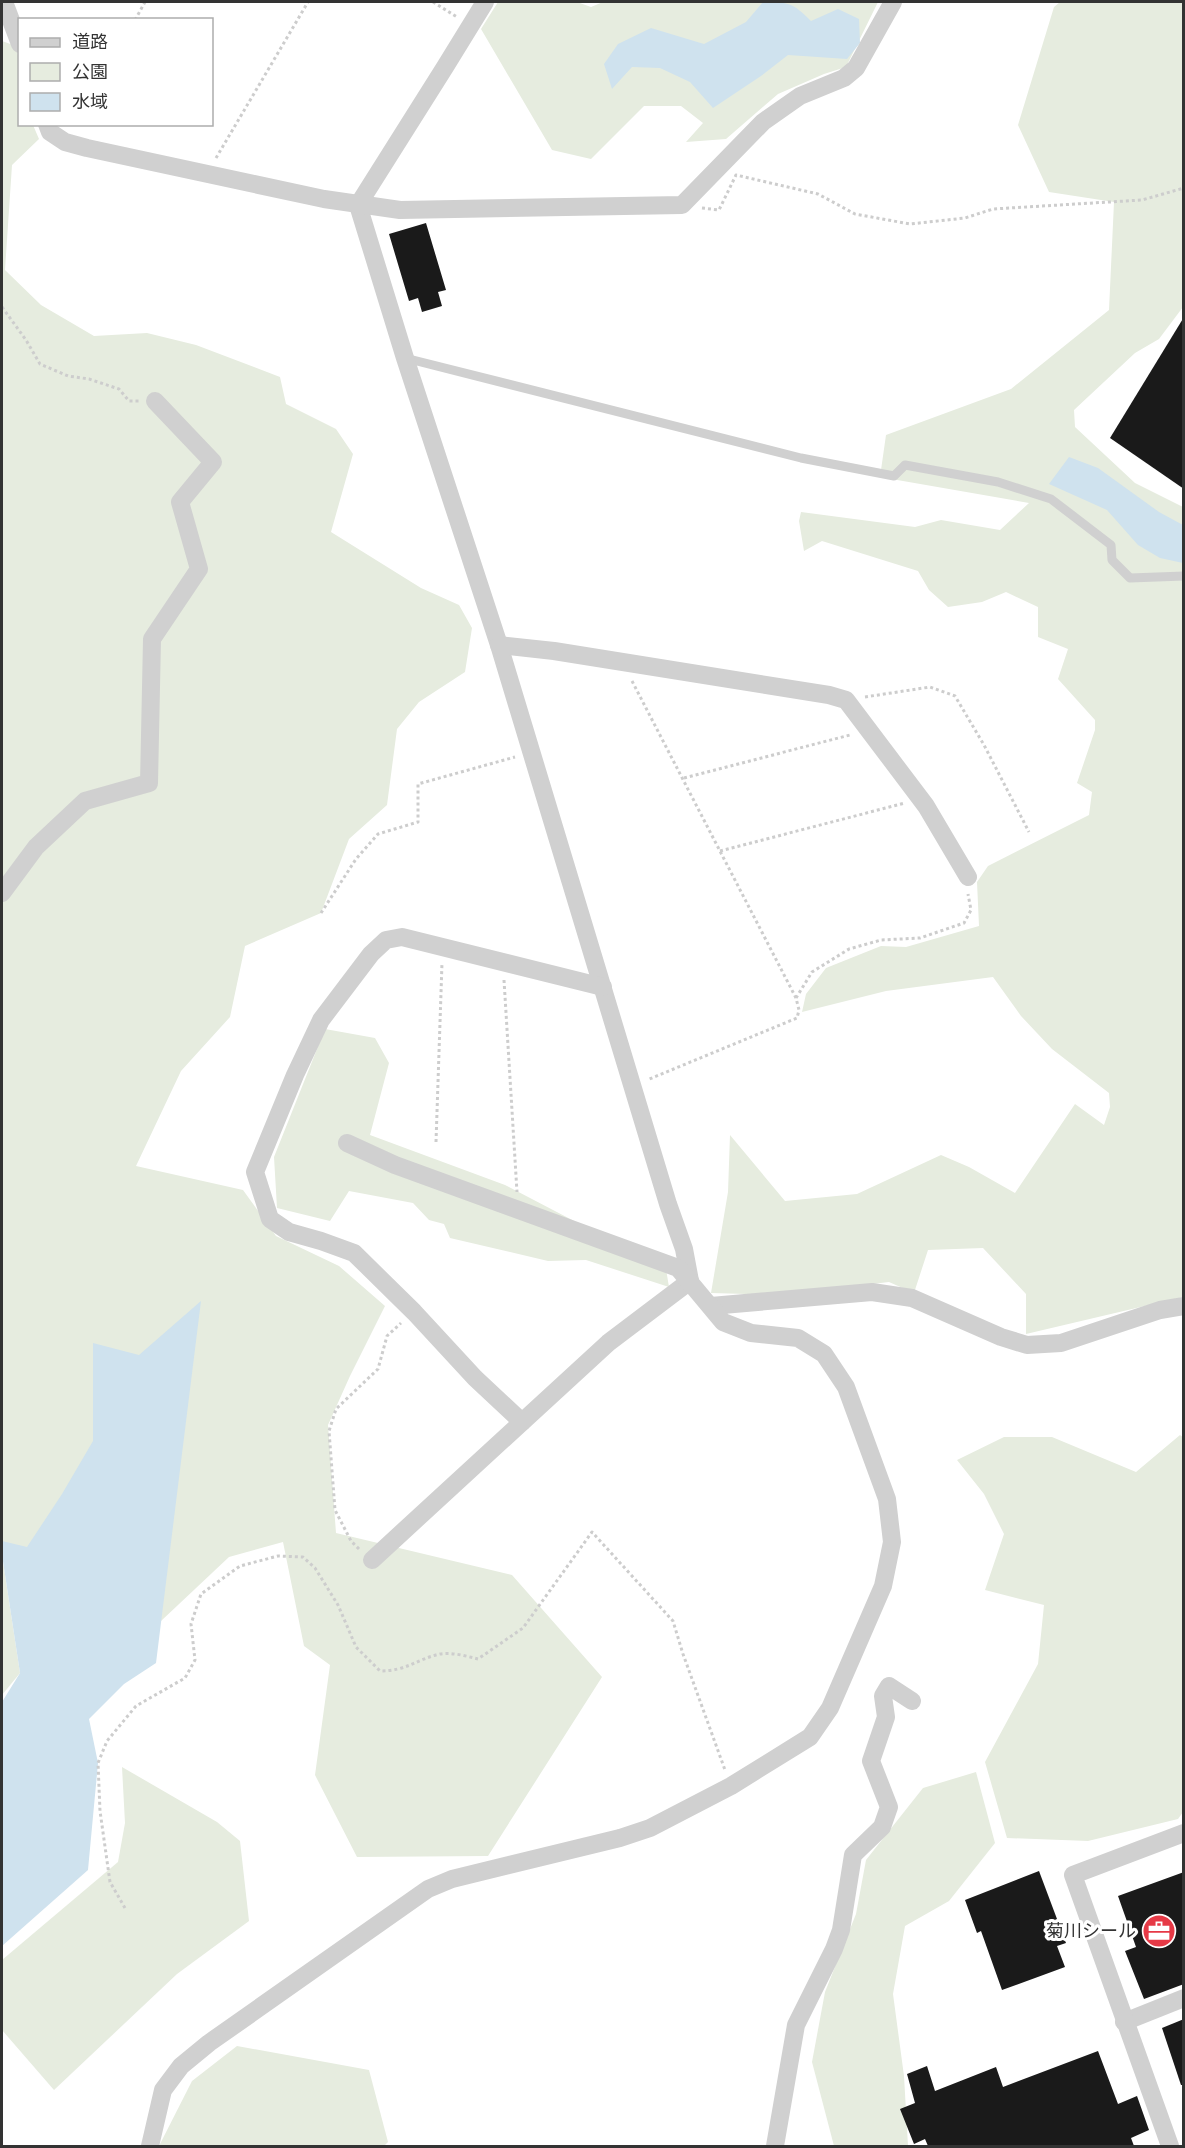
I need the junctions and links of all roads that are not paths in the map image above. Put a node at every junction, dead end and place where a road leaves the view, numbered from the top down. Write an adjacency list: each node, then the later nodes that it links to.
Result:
1 (4, 2): 4 (street)
2 (485, 2): 6 (street)
3 (893, 2): 6 (street)
4 (18, 39)
5 (48, 126): 6 (street)
6 (358, 205): 7 (street)
7 (405, 358): 9 (lane); 10 (street)
8 (154, 401): 12 (street)
9 (1184, 576)
10 (499, 645): 11 (street); 13 (street)
11 (968, 877)
12 (2, 893)
13 (603, 987): 15 (street); 18 (street)
14 (347, 1143): 15 (street)
15 (690, 1281): 16 (street); 18 (street)
16 (711, 1306): 17 (street); 24 (street)
17 (1184, 1306)
18 (522, 1422): 19 (street)
19 (372, 1560)
20 (912, 1701): 25 (street)
21 (1184, 1833): 23 (street)
22 (1184, 1998): 23 (street)
23 (1124, 2022): 26 (street)
24 (150, 2146)
25 (775, 2146)
26 (1170, 2146)

